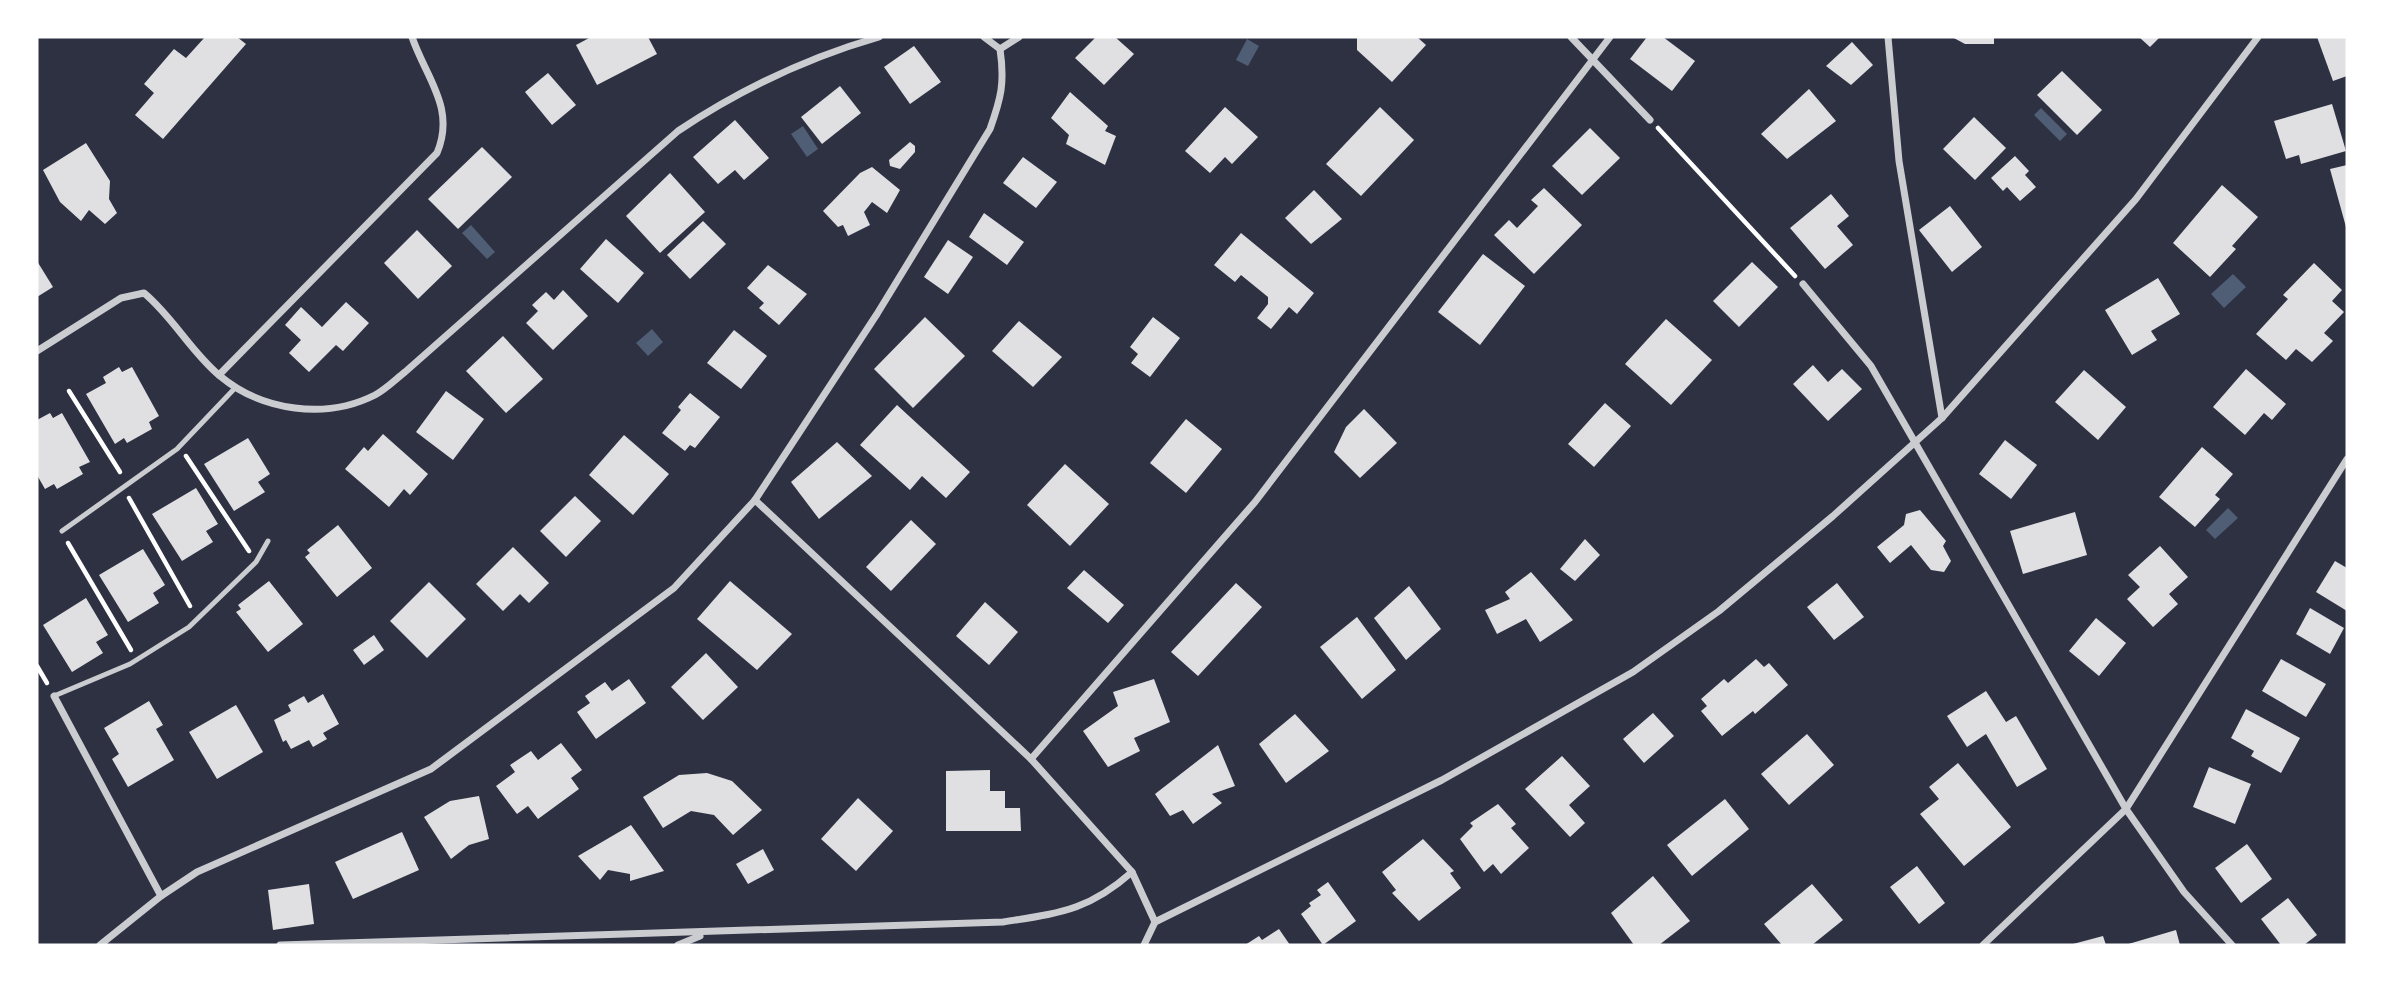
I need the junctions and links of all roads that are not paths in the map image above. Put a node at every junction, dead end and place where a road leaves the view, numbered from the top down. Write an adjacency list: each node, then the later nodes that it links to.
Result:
1 (412, 37): 14 (street)
2 (878, 37): 15 (street)
3 (984, 37): 9 (street)
4 (1018, 37): 9 (street)
5 (1571, 37): 10 (street)
6 (1610, 37): 10 (street)
7 (1888, 37): 16 (street)
8 (2258, 37): 16 (street)
9 (1000, 49): 19 (street)
10 (1594, 59): 11 (street); 23 (street)
11 (1650, 120)
12 (1803, 284): 17 (street)
13 (37, 351): 14 (street)
14 (219, 375): 15 (street)
15 (236, 387): 20 (lane)
16 (1942, 418): 17 (street)
17 (1917, 443): 24 (street); 27 (street)
18 (2347, 459): 24 (street)
19 (755, 500): 23 (street); 26 (street)
20 (62, 531)
21 (268, 541): 22 (lane)
22 (54, 696): 26 (street)
23 (1031, 759): 25 (street)
24 (2126, 809): 33 (street); 34 (street)
25 (1132, 872): 27 (street); 28 (street)
26 (161, 896): 29 (street)
27 (1155, 922): 32 (street)
28 (704, 934): 30 (street); 31 (street)
29 (100, 945)
30 (281, 945)
31 (678, 945)
32 (1144, 945)
33 (1983, 945)
34 (2232, 945)

